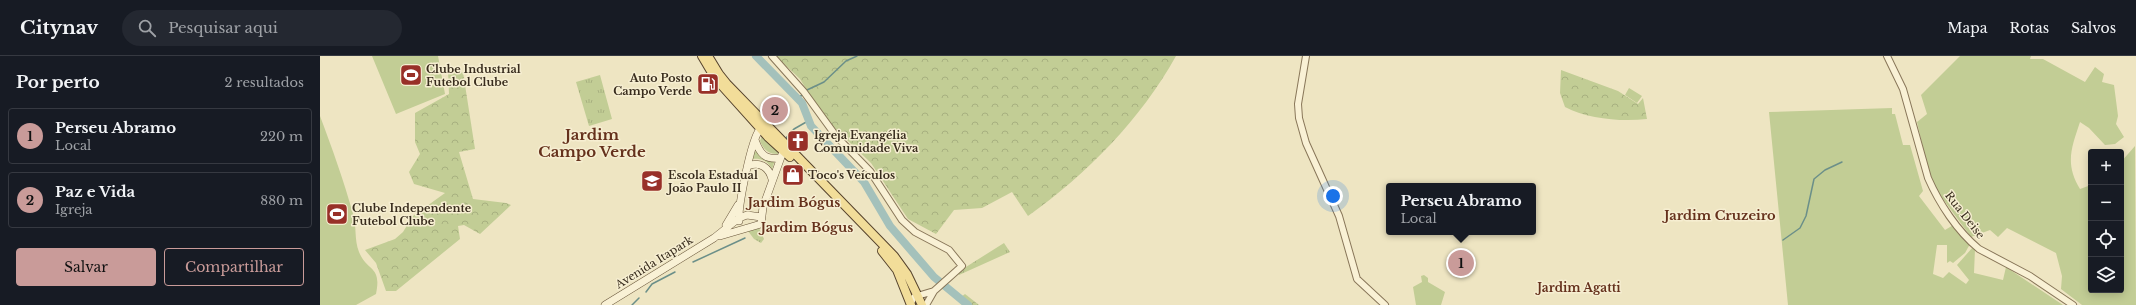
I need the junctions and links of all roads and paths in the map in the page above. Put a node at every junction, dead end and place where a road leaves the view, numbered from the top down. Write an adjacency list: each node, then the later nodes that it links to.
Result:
1 (702, 56): 6 (main road)
2 (708, 56): 7 (main road)
3 (772, 56): 18 (street)
4 (1306, 56): 24 (street)
5 (1887, 56): 25 (street, Rua Deise)
6 (760, 130): 7 (main road); 8 (main road); 9 (main road)
7 (777, 136): 9 (main road)
8 (754, 140): 9 (main road); 10 (main road)
9 (783, 151): 11 (main road); 19 (main road); 20 (main road)
10 (748, 166): 11 (main road); 12 (main road)
11 (772, 179): 14 (main road)
12 (741, 198): 13 (main road); 16 (main road)
13 (739, 218): 14 (main road); 15 (main road); 16 (main road, Avenida Itapark)
14 (761, 220): 15 (main road, Avenida Itapark)
15 (742, 228): 17 (main road, Avenida Itapark)
16 (721, 232): 17 (main road, Avenida Itapark)
17 (714, 238): 21 (main road, Avenida Itapark)
18 (934, 291): 19 (street); 23 (street)
19 (916, 296): 20 (street); 22 (main road)
20 (910, 304)
21 (605, 305)
22 (922, 305)
23 (926, 305)
24 (1385, 305)
25 (2073, 305)

